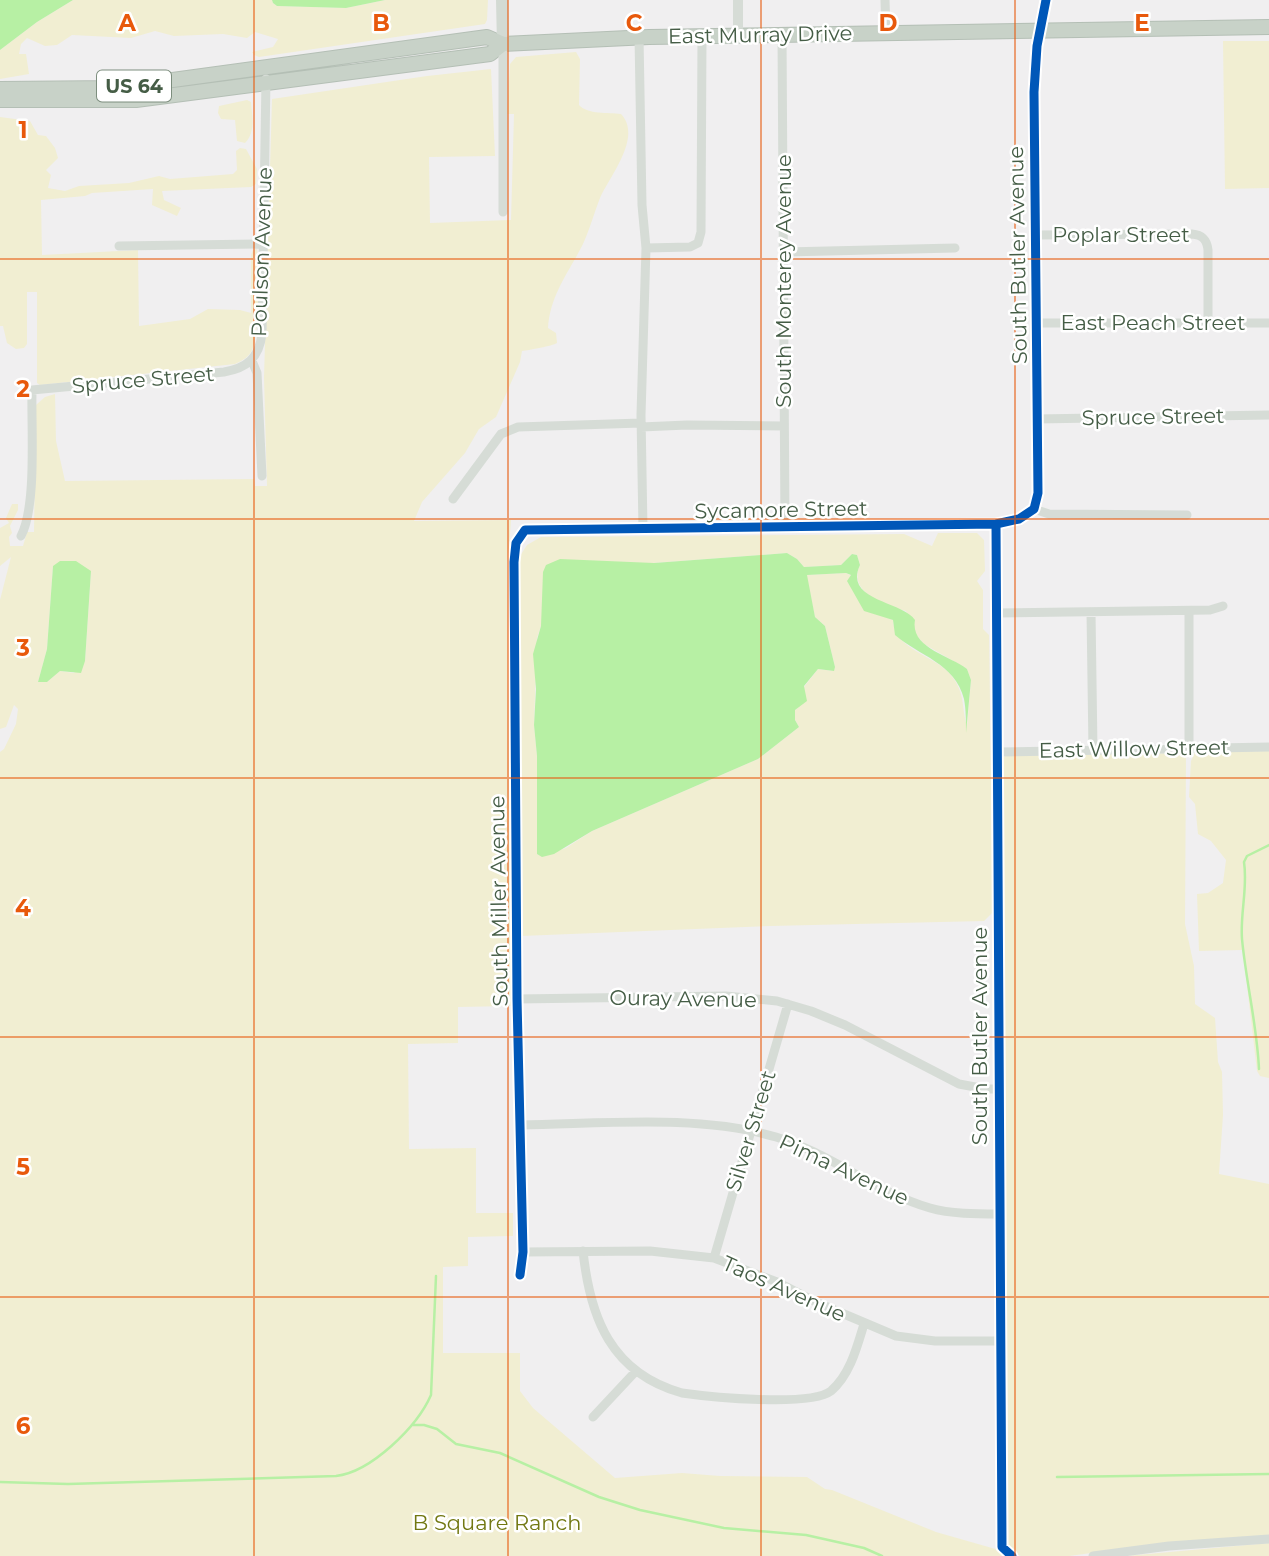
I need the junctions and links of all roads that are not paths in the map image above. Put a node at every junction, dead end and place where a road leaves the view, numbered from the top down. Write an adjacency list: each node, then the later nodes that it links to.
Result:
1 (502, 0): 12 (main road)
2 (738, 0): 9 (street)
3 (885, 0): 7 (street)
4 (1046, 0): 6 (street, South Butler Avenue)
5 (1269, 27): 6 (highway, East Murray Drive / US 64)
6 (1040, 30): 7 (highway, East Murray Drive / US 64); 18 (street, South Butler Avenue)
7 (886, 33): 8 (highway, East Murray Drive / US 64)
8 (782, 34): 9 (highway, East Murray Drive / US 64); 23 (street, South Monterey Avenue)
9 (738, 35): 10 (highway, East Murray Drive / US 64)
10 (702, 36): 11 (highway, East Murray Drive / US 64); 21 (street)
11 (639, 37): 12 (highway, East Murray Drive / US 64); 21 (street)
12 (503, 44): 13 (highway, East Murray Drive / US 64); 14 (highway, East Murray Drive / US 64); 17 (street)
13 (266, 67): 14 (street, Poulson Avenue); 15 (highway, US 64)
14 (266, 83): 16 (highway, US 64); 19 (street, Poulson Avenue)
15 (0, 89)
16 (0, 100)
17 (503, 212)
18 (1036, 235): 24 (street, South Butler Avenue); 25 (street, Poplar Street)
19 (264, 244): 20 (street); 27 (street, Poulson Avenue)
20 (119, 246)
21 (646, 248): 30 (street)
22 (955, 248): 23 (street)
23 (785, 252): 31 (street, South Monterey Avenue)
24 (1037, 323): 25 (street, East Peach Street); 29 (street, South Butler Avenue)
25 (1208, 323): 26 (street, East Peach Street)
26 (1269, 323)
27 (252, 360): 32 (street, Poulson Avenue); 40 (street, Spruce Street)
28 (1269, 415): 29 (street, Spruce Street)
29 (1037, 419): 34 (street, South Butler Avenue)
30 (641, 425): 31 (street); 33 (street); 38 (street)
31 (784, 426): 37 (street, South Monterey Avenue)
32 (262, 476)
33 (453, 499)
34 (1034, 509): 35 (street); 36 (street, Sycamore Street)
35 (1188, 515)
36 (996, 524): 37 (street, Sycamore Street); 44 (street, South Butler Avenue)
37 (785, 528): 38 (street, Sycamore Street)
38 (643, 529): 39 (street, Sycamore Street)
39 (525, 530): 49 (street, South Miller Avenue)
40 (21, 536)
41 (1223, 606): 43 (street)
42 (1091, 611): 43 (street); 44 (street); 47 (street)
43 (1189, 611): 46 (street)
44 (996, 613): 48 (street, South Butler Avenue)
45 (1269, 747): 46 (street, East Willow Street)
46 (1189, 748): 47 (street, East Willow Street)
47 (1093, 750): 48 (street, East Willow Street)
48 (998, 752): 51 (street, South Butler Avenue)
49 (517, 999): 50 (street, Ouray Avenue); 52 (street, South Miller Avenue)
50 (788, 1004): 51 (street, Ouray Avenue); 53 (street, Silver Street)
51 (998, 1089): 54 (street, South Butler Avenue)
52 (521, 1125): 53 (street, Pima Avenue); 56 (street, South Miller Avenue)
53 (752, 1131): 54 (street, Pima Avenue); 57 (street, Silver Street)
54 (999, 1214): 60 (street, South Butler Avenue)
55 (583, 1251): 56 (street, Taos Avenue); 57 (street, Taos Avenue); 61 (street)
56 (523, 1252): 58 (street, South Miller Avenue)
57 (714, 1258): 59 (street, Taos Avenue)
58 (520, 1275)
59 (864, 1324): 60 (street, Taos Avenue); 61 (street)
60 (1000, 1341): 64 (street, South Butler Avenue)
61 (636, 1371): 62 (street)
62 (593, 1417)
63 (1269, 1539): 65 (street)
64 (1012, 1556)
65 (1093, 1556)

